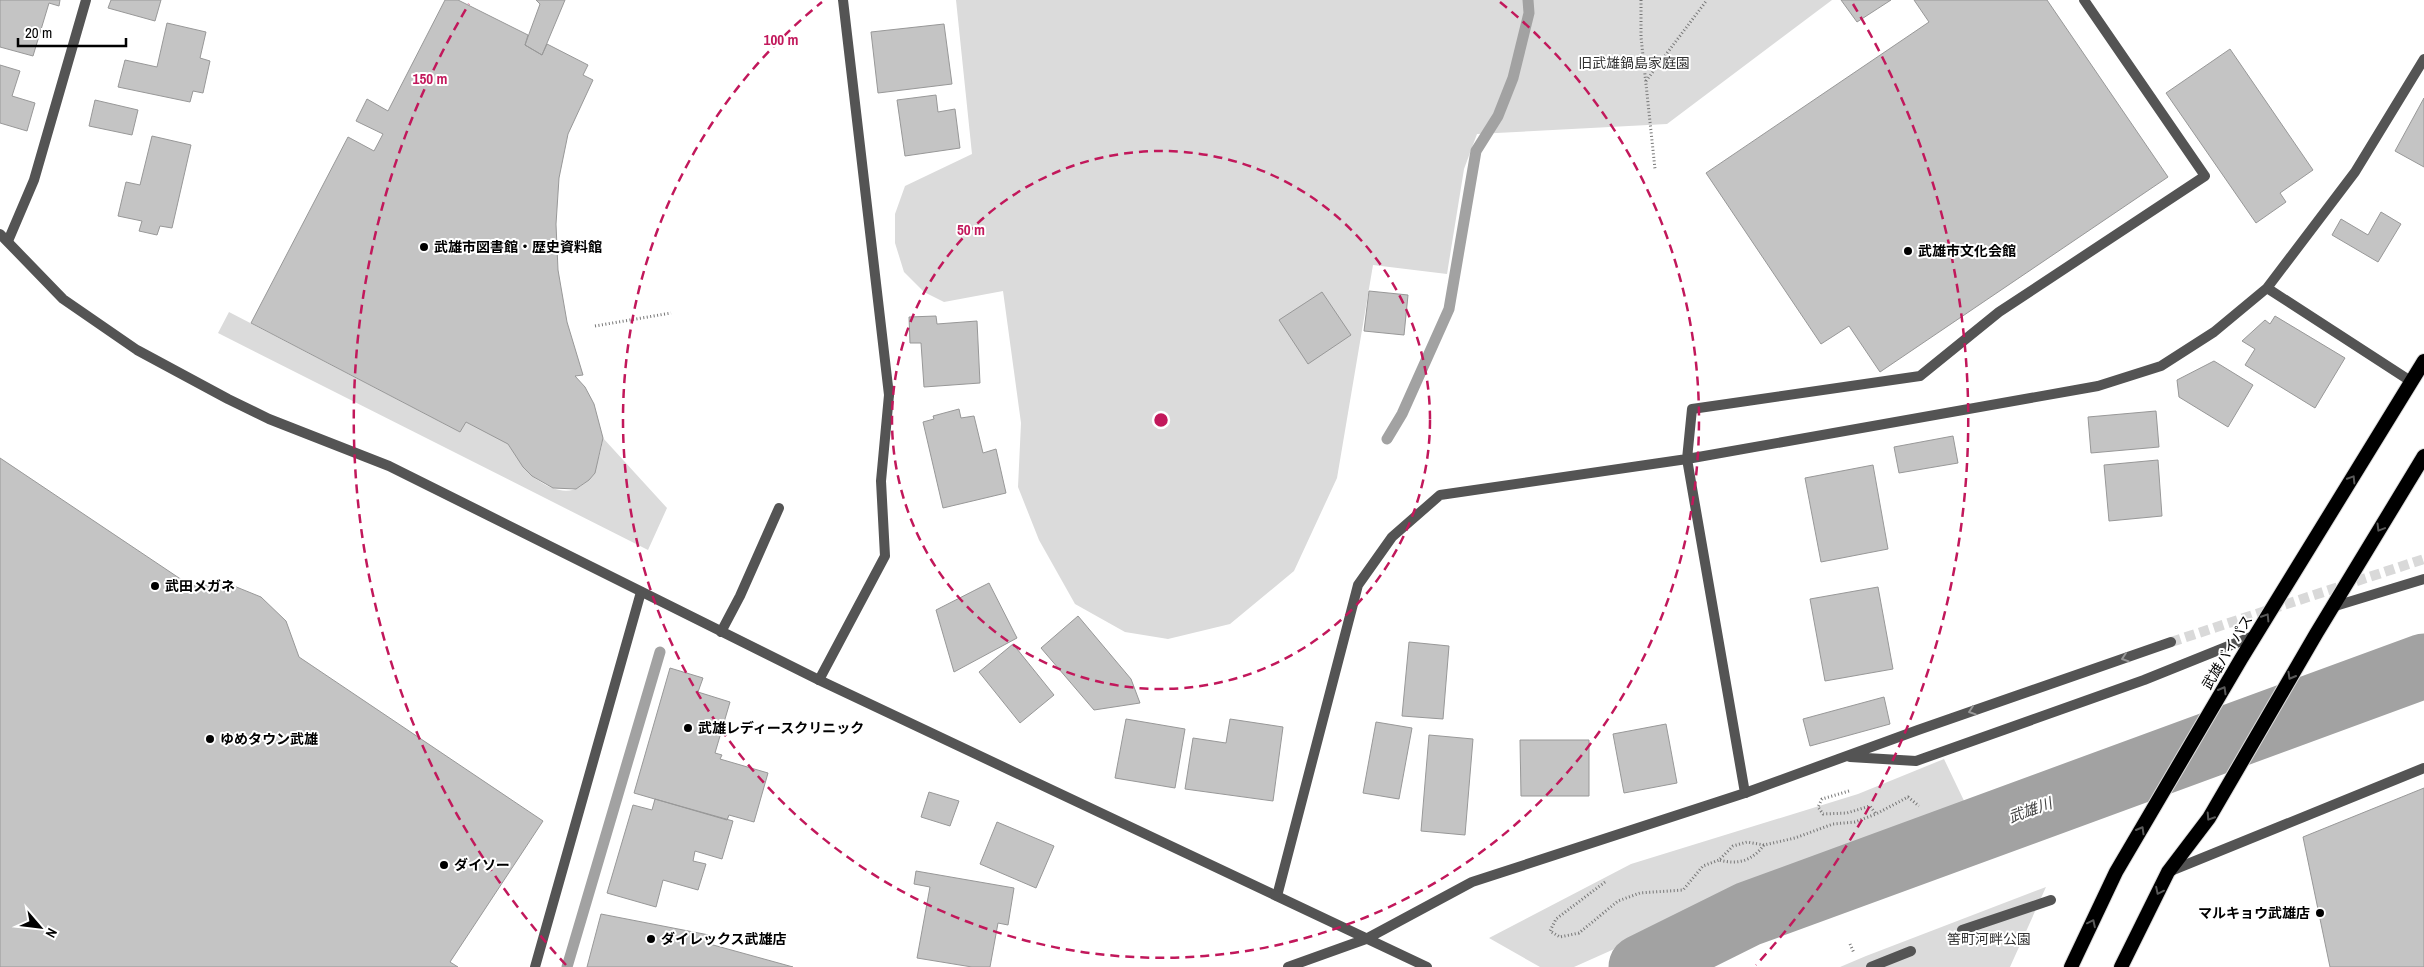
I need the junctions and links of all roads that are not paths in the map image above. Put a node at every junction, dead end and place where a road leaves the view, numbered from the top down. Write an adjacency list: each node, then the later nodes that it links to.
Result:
1 (86, 0): 5 (street)
2 (843, 0): 18 (street)
3 (2084, 0): 10 (street)
4 (2424, 58): 6 (street)
5 (4, 237): 13 (street)
6 (2267, 288): 8 (street); 10 (street)
7 (2424, 361): 8 (highway, 武雄バイパス)
8 (2412, 382): 16 (highway, 武雄バイパス, one-way to 8)
9 (2424, 456): 14 (highway, one-way to 14)
10 (1687, 459): 21 (street); 23 (street)
11 (779, 508): 15 (street)
12 (2424, 579): 14 (street)
13 (641, 592): 15 (street); 28 (street)
14 (2332, 607): 22 (highway, one-way to 22)
15 (721, 632): 18 (street)
16 (2256, 635): 19 (street); 32 (highway, 武雄バイパス, one-way to 16)
17 (2171, 642): 19 (street, one-way to 19)
18 (819, 680): 23 (street)
19 (1844, 757): 21 (street)
20 (2424, 768): 22 (street)
21 (1745, 793): 26 (street)
22 (2168, 872): 33 (highway, one-way to 33)
23 (1277, 896): 26 (street)
24 (2051, 900): 25 (street)
25 (1962, 930)
26 (1366, 939): 29 (street); 30 (street)
27 (1911, 951): 31 (street)
28 (535, 967)
29 (1288, 967)
30 (1427, 967)
31 (1871, 967)
32 (2071, 967)
33 (2121, 967)

